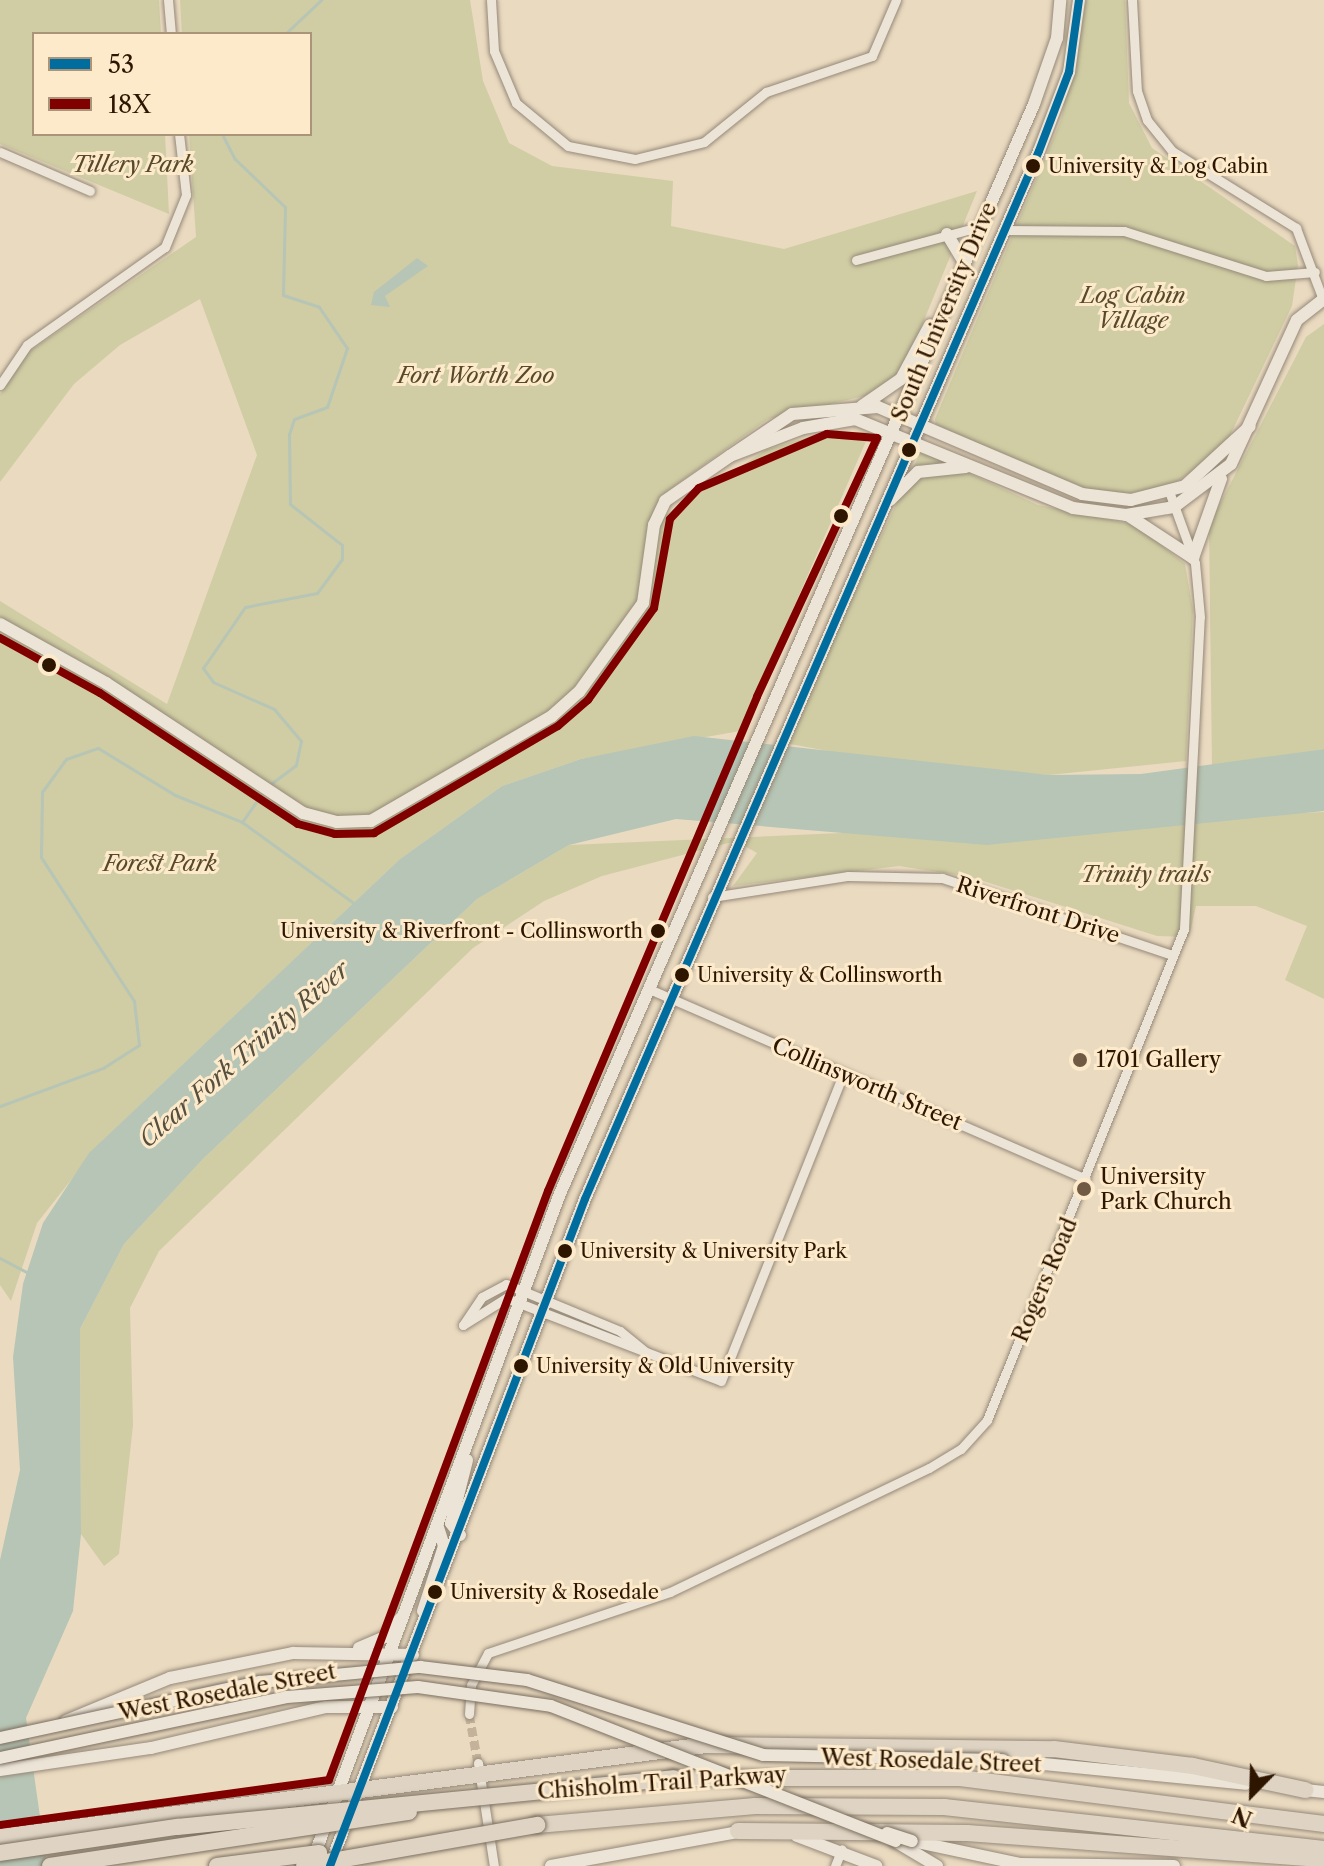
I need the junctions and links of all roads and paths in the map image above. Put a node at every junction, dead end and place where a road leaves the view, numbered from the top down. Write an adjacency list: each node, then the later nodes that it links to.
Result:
1 (168, 0): 7 (street)
2 (491, 0): 3 (street)
3 (896, 0)
4 (1060, 0): 11 (main road, South University Drive)
5 (1079, 0): 12 (main road, South University Drive)
6 (1132, 0): 16 (street)
7 (171, 32)
8 (179, 136): 19 (street)
9 (0, 152): 10 (street)
10 (90, 191)
11 (982, 226): 13 (street); 15 (main road, South University Drive)
12 (1004, 230): 16 (street); 22 (main road, South University Drive)
13 (947, 234): 14 (street); 15 (main road)
14 (856, 260)
15 (965, 264): 17 (main road, South University Drive)
16 (1315, 272): 18 (street)
17 (954, 290): 20 (main road); 21 (main road, South University Drive)
18 (1323, 299): 23 (main road)
19 (0, 385)
20 (862, 406): 21 (main road); 26 (main road)
21 (900, 415): 22 (main road); 24 (main road, South University Drive)
22 (920, 425): 25 (main road, South University Drive); 29 (main road)
23 (1250, 426): 27 (main road); 29 (main road)
24 (894, 430): 25 (main road); 26 (main road); 35 (main road, South University Drive)
25 (914, 439): 28 (main road); 31 (main road, South University Drive)
26 (730, 456): 34 (main road)
27 (1226, 469): 30 (main road); 33 (main road)
28 (1000, 476): 31 (main road); 32 (main road)
29 (1169, 491): 30 (street, Rogers Road)
30 (1174, 507): 32 (main road); 33 (street, Rogers Road)
31 (880, 512): 36 (main road, South University Drive)
32 (1126, 515): 33 (main road)
33 (1193, 558): 37 (street, Rogers Road)
34 (0, 624)
35 (705, 849): 36 (main road); 38 (main road, South University Drive)
36 (712, 897): 37 (street, Riverfront Drive); 39 (main road, South University Drive)
37 (1172, 955): 41 (street, Rogers Road)
38 (649, 989): 39 (street, Collinsworth Street); 42 (main road, South University Drive)
39 (671, 999): 40 (street, Collinsworth Street); 43 (main road, South University Drive)
40 (843, 1074): 41 (street, Collinsworth Street); 46 (street)
41 (1085, 1179): 57 (street, Rogers Road)
42 (524, 1287): 43 (street); 44 (main road, South University Drive); 44 (street)
43 (546, 1297): 45 (main road, South University Drive); 46 (street)
44 (519, 1305): 45 (street); 47 (main road, South University Drive)
45 (540, 1313): 46 (street); 49 (main road, South University Drive)
46 (647, 1353)
47 (466, 1453): 48 (main road, South University Drive); 49 (main road)
48 (438, 1527): 50 (main road, South University Drive); 51 (main road)
49 (460, 1535): 51 (main road, South University Drive)
50 (413, 1598): 52 (main road); 53 (main road, South University Drive)
51 (427, 1621): 54 (main road, South University Drive)
52 (356, 1650): 53 (main road); 58 (main road, bridge)
53 (392, 1651): 54 (main road); 55 (main road, South University Drive)
54 (413, 1655): 56 (main road, South University Drive)
55 (372, 1706): 56 (main road); 62 (main road); 65 (main road, South University Drive)
56 (392, 1707): 63 (main road, South University Drive)
57 (469, 1714)
58 (51, 1726): 59 (main road, West Rosedale Street, bridge); 64 (main road, West Rosedale Street, bridge)
59 (0, 1738)
60 (0, 1758): 68 (main road, West Rosedale Street, bridge)
61 (478, 1768): 63 (highway); 64 (highway); 82 (street)
62 (0, 1770)
63 (361, 1788): 65 (highway); 81 (main road, South University Drive)
64 (1305, 1790): 66 (main road)
65 (338, 1791): 71 (highway); 80 (main road, South University Drive)
66 (1324, 1792)
67 (462, 1802): 69 (highway, Chisholm Trail Parkway, bridge); 75 (highway, Chisholm Trail Parkway, bridge); 77 (highway, bridge)
68 (861, 1824): 86 (main road, West Rosedale Street, bridge); 87 (main road, bridge)
69 (1324, 1824)
70 (738, 1831): 73 (main road); 76 (highway); 83 (main road)
71 (0, 1837)
72 (428, 1840): 74 (highway, Chisholm Trail Parkway, bridge); 78 (highway, bridge); 79 (highway, Chisholm Trail Parkway, bridge)
73 (842, 1849): 84 (street); 85 (main road)
74 (1324, 1849)
75 (0, 1853)
76 (1324, 1859)
77 (50, 1866)
78 (217, 1866)
79 (304, 1866)
80 (310, 1866)
81 (330, 1866)
82 (494, 1866)
83 (551, 1866)
84 (835, 1866)
85 (876, 1866)
86 (937, 1866)
87 (1174, 1866)

